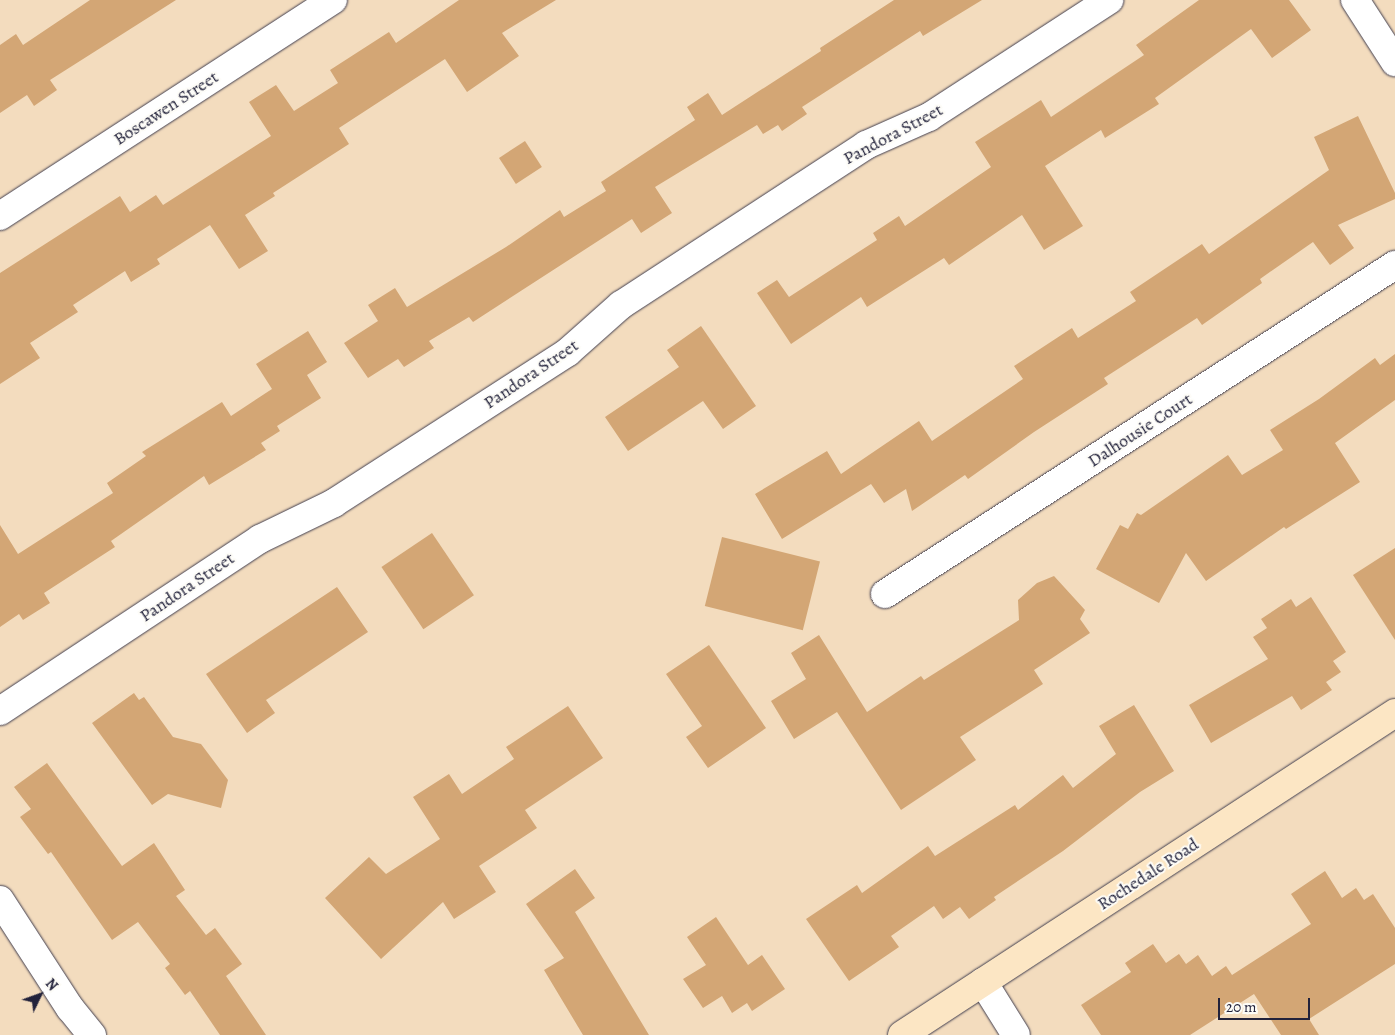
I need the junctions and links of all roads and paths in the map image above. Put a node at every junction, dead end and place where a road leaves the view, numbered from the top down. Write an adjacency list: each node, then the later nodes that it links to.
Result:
1 (333, 0): 5 (street, Boscawen Street)
2 (1109, 0): 8 (street, Pandora Street)
3 (1355, 0): 4 (street)
4 (1395, 62)
5 (0, 216)
6 (1395, 265): 7 (street, Dalhousie Court)
7 (885, 594)
8 (0, 711)
9 (1395, 713): 11 (main road, Rochedale Road)
10 (0, 900): 12 (street)
11 (983, 982): 13 (main road, Rochedale Road); 14 (street)
12 (92, 1035)
13 (902, 1035)
14 (1016, 1035)

